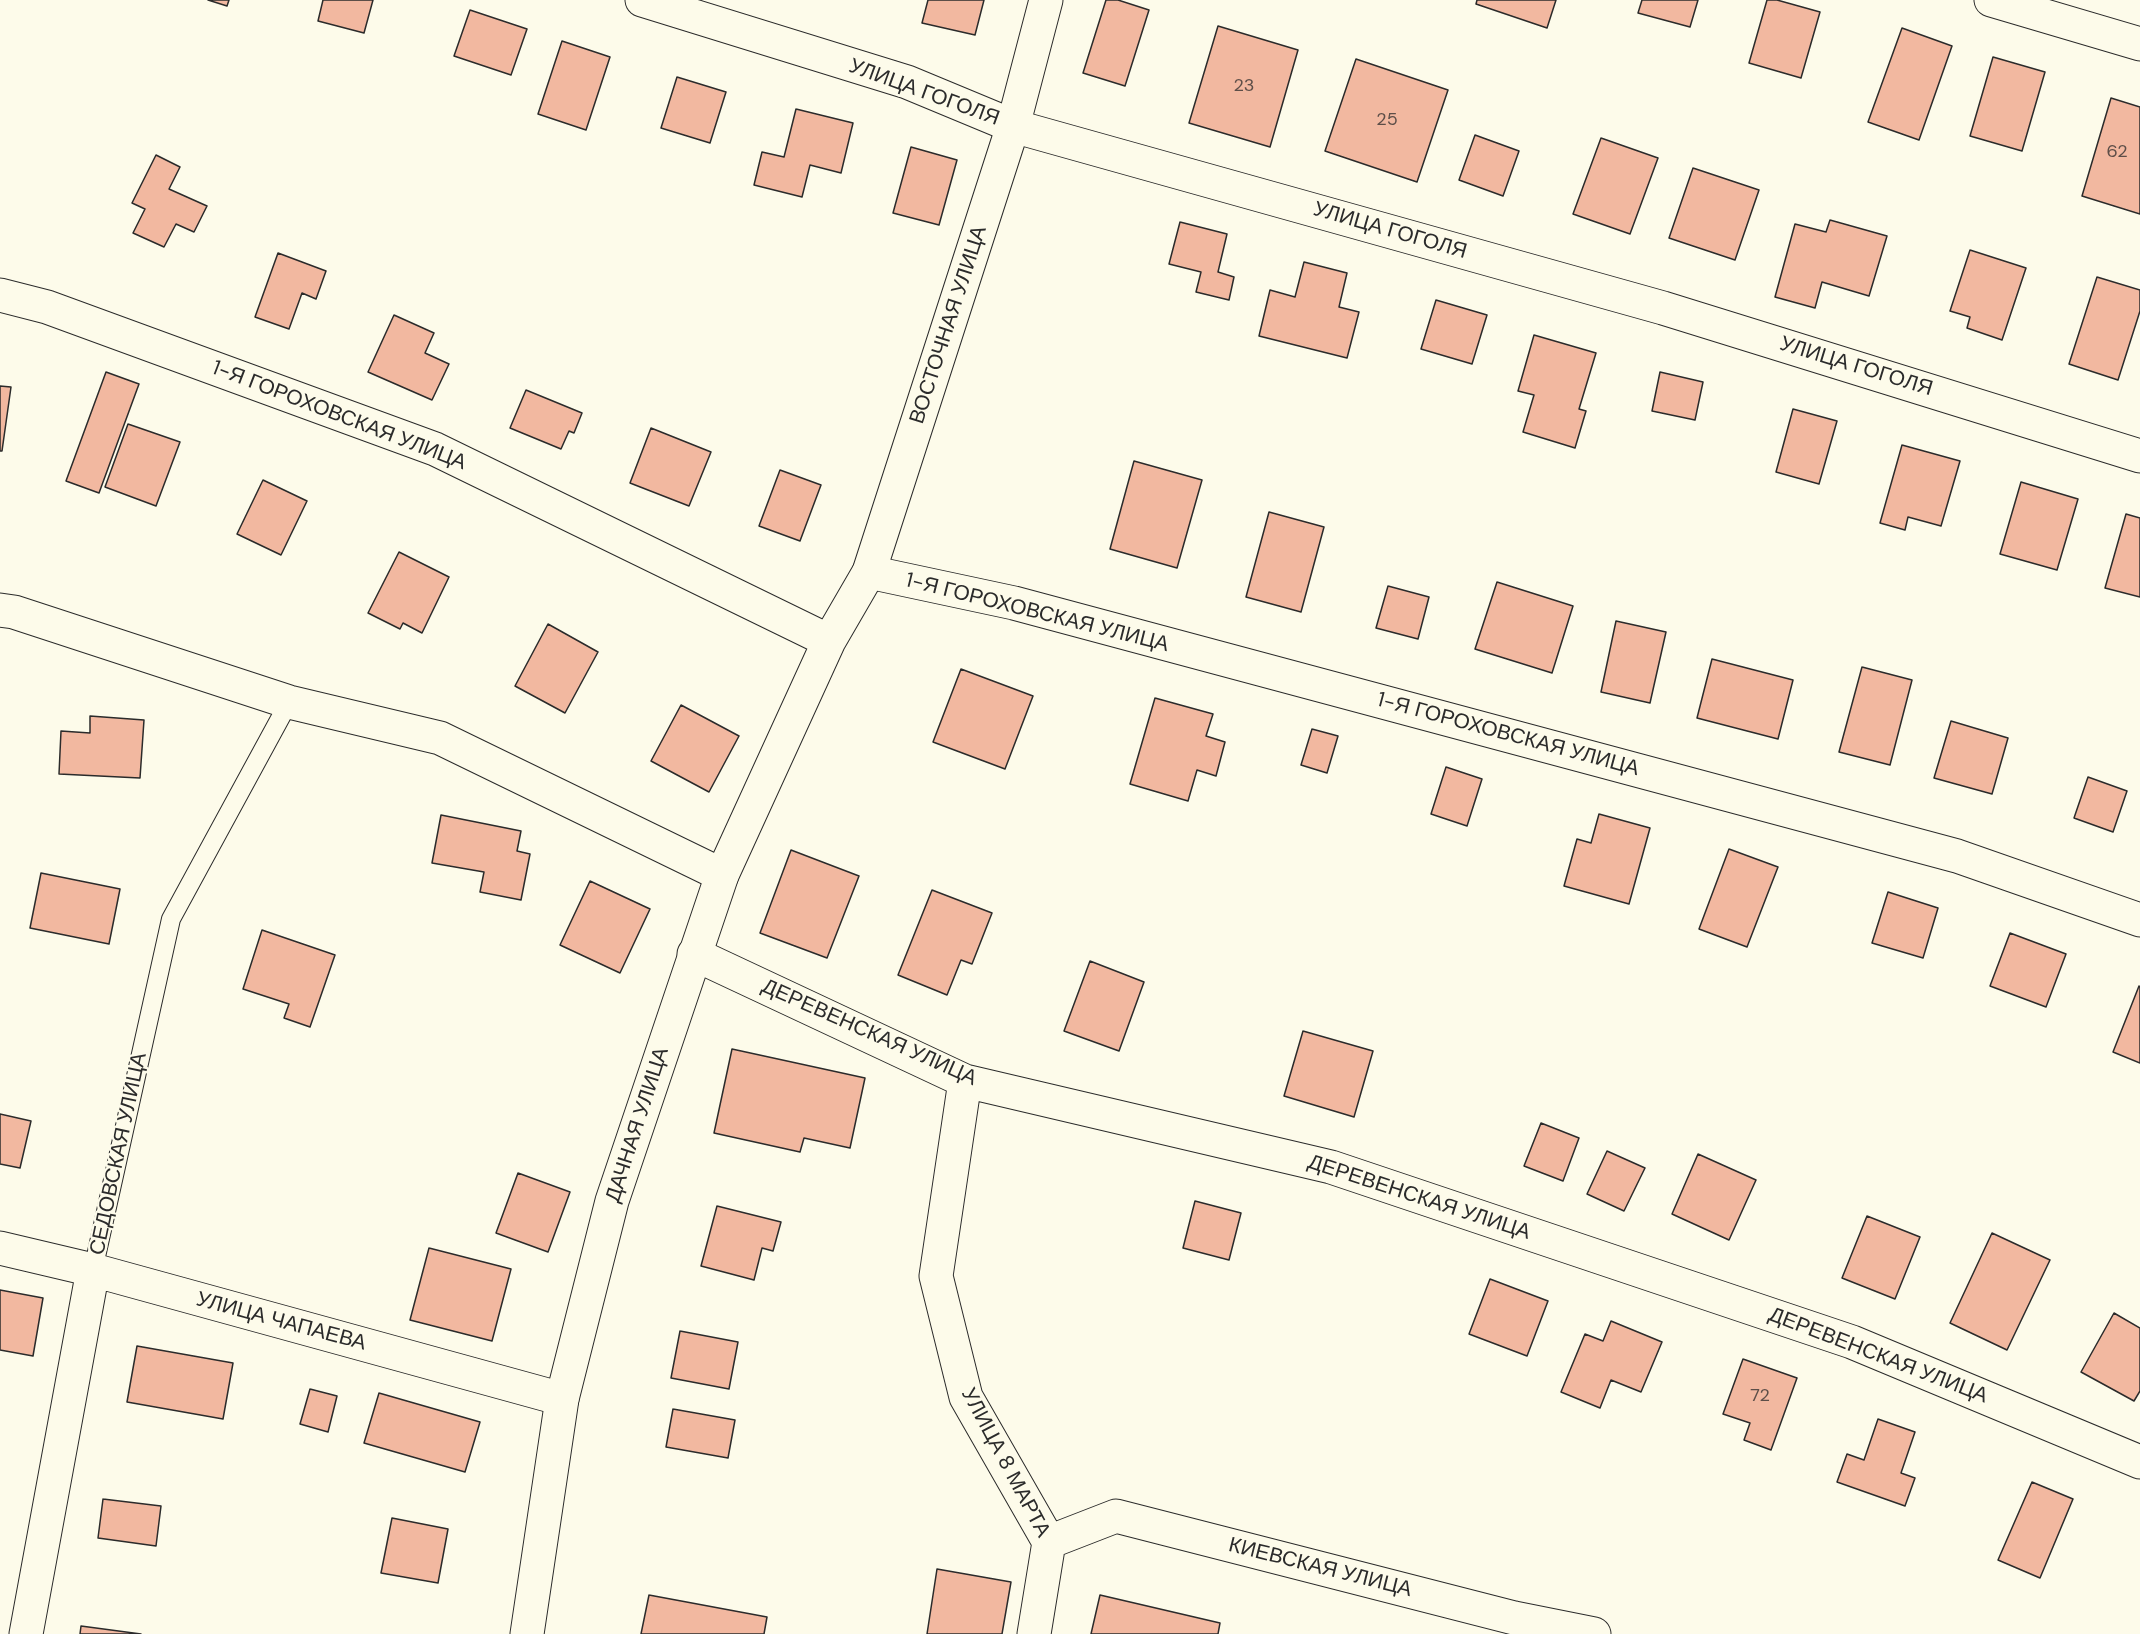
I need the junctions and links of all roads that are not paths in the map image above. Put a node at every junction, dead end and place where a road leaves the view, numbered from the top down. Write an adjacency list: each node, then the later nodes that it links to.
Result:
1 (642, 0): 5 (street, УЛИЦА ГОГОЛЯ)
2 (1046, 0): 5 (street, ВОСТОЧНАЯ УЛИЦА)
3 (1991, 0): 4 (street)
4 (2140, 44)
5 (1013, 126): 7 (street, УЛИЦА ГОГОЛЯ); 8 (street, ВОСТОЧНАЯ УЛИЦА)
6 (0, 295): 10 (street, 1-Я ГОРОХОВСКАЯ УЛИЦА)
7 (2140, 456)
8 (869, 572): 10 (street, ВОСТОЧНАЯ УЛИЦА); 13 (street, 1-Я ГОРОХОВСКАЯ УЛИЦА)
9 (0, 610): 11 (street)
10 (829, 641): 12 (street, ДАЧНАЯ УЛИЦА)
11 (289, 702): 12 (street); 17 (lane, СЕДОВСКАЯ УЛИЦА)
12 (722, 875): 14 (street, ДАЧНАЯ УЛИЦА)
13 (2140, 920)
14 (694, 954): 15 (street, ДЕРЕВЕНСКАЯ УЛИЦА); 18 (street, ДАЧНАЯ УЛИЦА)
15 (965, 1080): 19 (street, ДЕРЕВЕНСКАЯ УЛИЦА); 20 (street, УЛИЦА 8 МАРТА)
16 (0, 1248): 17 (street, УЛИЦА ЧАПАЕВА)
17 (93, 1270): 18 (street, УЛИЦА ЧАПАЕВА); 21 (street, СЕДОВСКАЯ УЛИЦА)
18 (562, 1399): 22 (street, ДАЧНАЯ УЛИЦА)
19 (2140, 1462)
20 (1049, 1542): 23 (street, УЛИЦА 8 МАРТА); 24 (street, КИЕВСКАЯ УЛИЦА)
21 (26, 1634)
22 (527, 1634)
23 (1034, 1634)
24 (1594, 1634)

